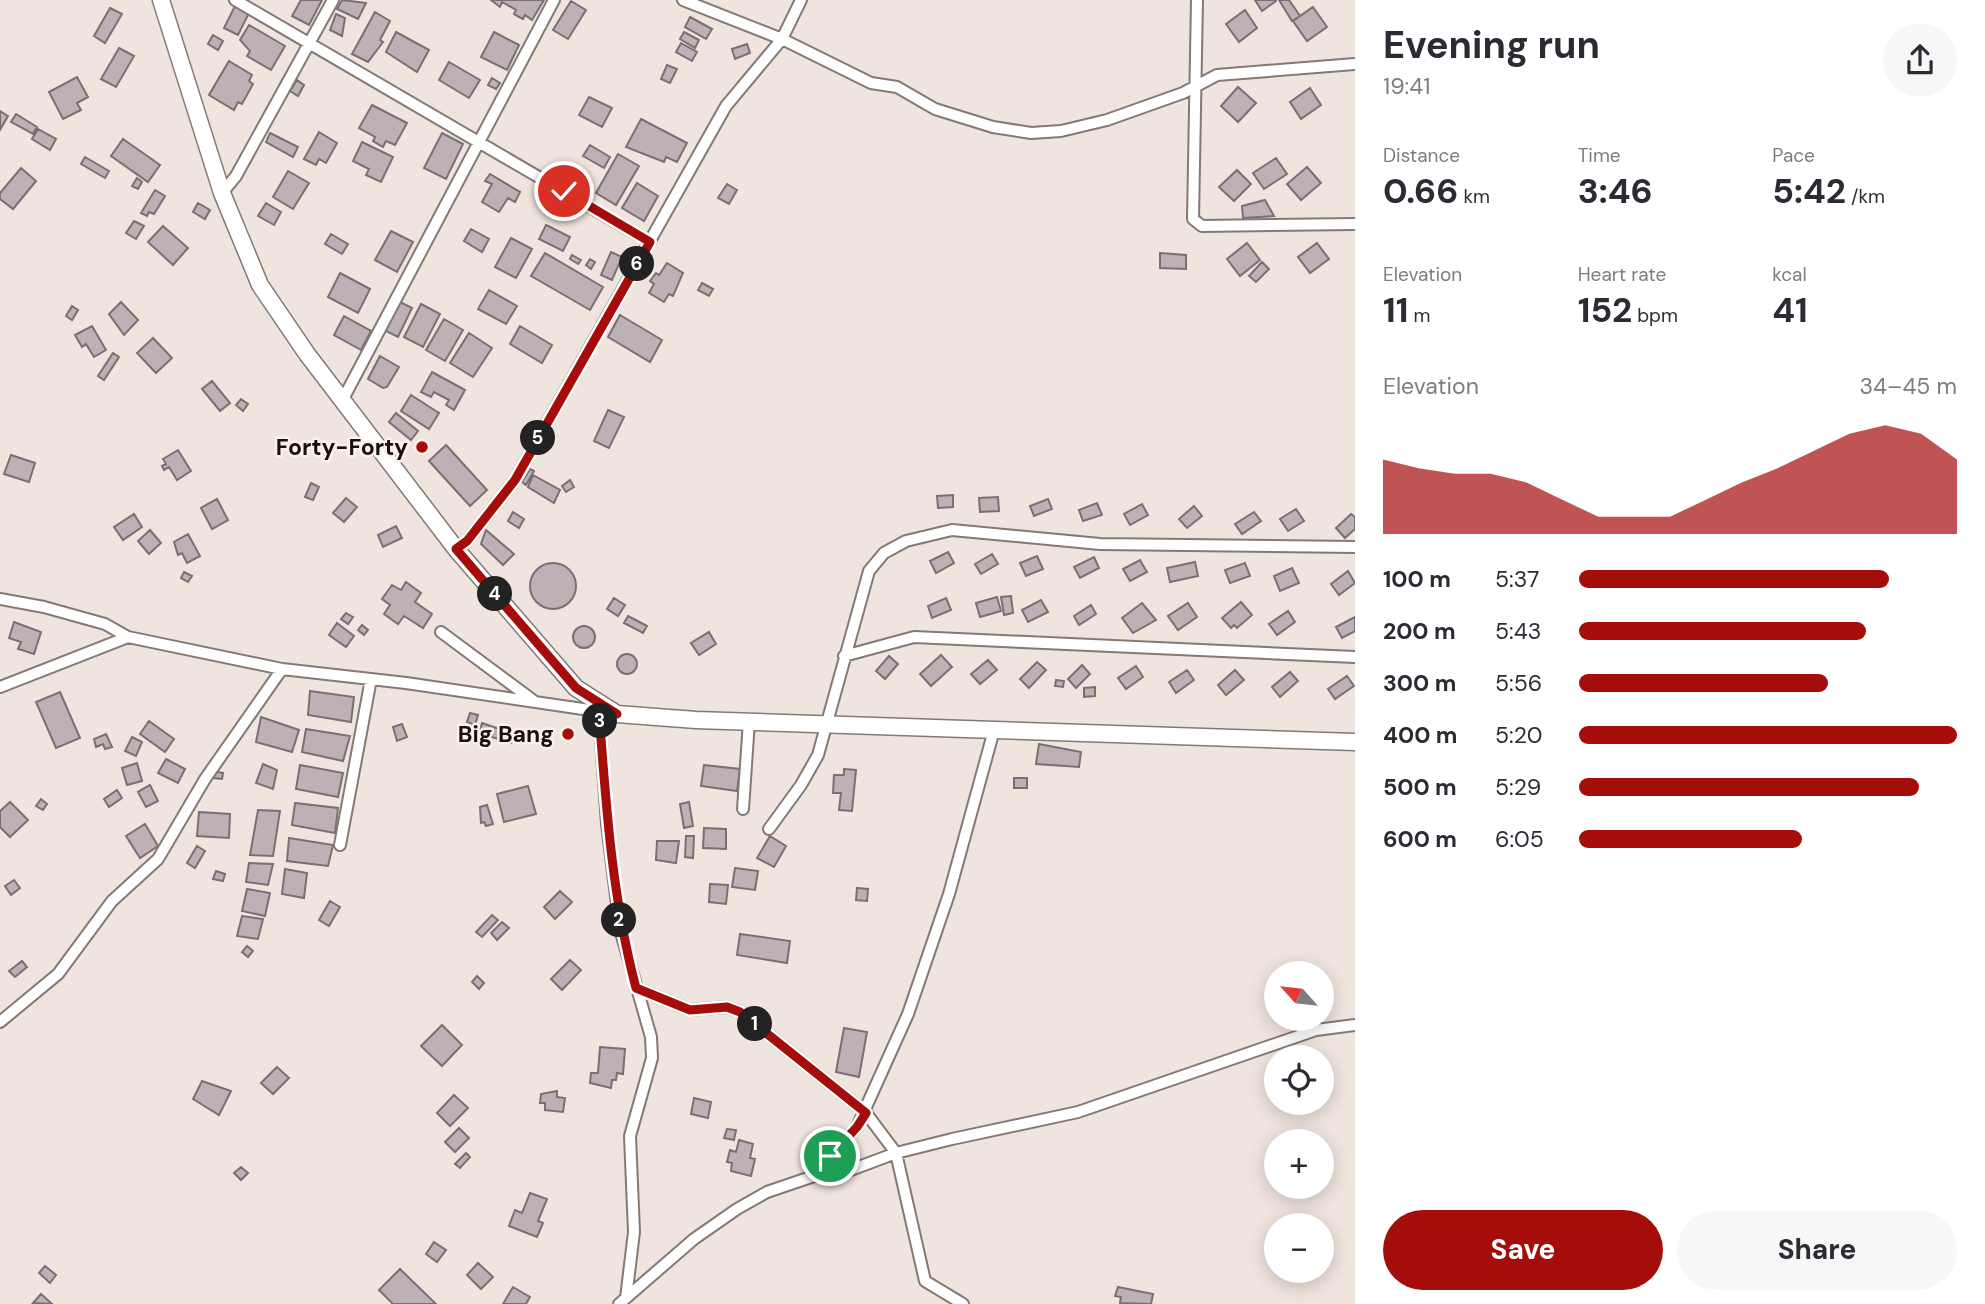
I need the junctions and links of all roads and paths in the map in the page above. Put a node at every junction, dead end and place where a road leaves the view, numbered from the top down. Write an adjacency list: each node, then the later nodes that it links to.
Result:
1 (161, 0): 13 (street)
2 (235, 0): 9 (street)
3 (333, 0): 9 (street)
4 (554, 0): 12 (street)
5 (683, 0): 8 (street)
6 (801, 0): 8 (street)
7 (1196, 0): 11 (street)
8 (782, 39): 11 (street); 15 (street)
9 (310, 45): 12 (street); 13 (street)
10 (1355, 64): 11 (street)
11 (1195, 87): 14 (street)
12 (478, 140): 15 (street); 16 (street)
13 (222, 193): 16 (street)
14 (1355, 224)
15 (650, 242): 18 (street)
16 (342, 401): 18 (street)
17 (1355, 547): 22 (street)
18 (456, 549): 29 (street)
19 (0, 599): 21 (street)
20 (441, 632): 27 (street)
21 (128, 637): 24 (street); 26 (street)
22 (844, 656): 23 (street); 31 (street)
23 (1355, 657)
24 (282, 669): 25 (street); 38 (street)
25 (371, 679): 27 (street); 36 (street)
26 (0, 687)
27 (536, 702): 28 (street)
28 (599, 712): 29 (street); 37 (street)
29 (617, 714): 30 (street)
30 (750, 722): 31 (street); 34 (street)
31 (827, 723): 32 (street); 35 (street)
32 (994, 730): 33 (street); 40 (street)
33 (1355, 742)
34 (743, 809)
35 (769, 829)
36 (340, 845)
37 (636, 988): 40 (street); 43 (street)
38 (0, 1022)
39 (1355, 1025): 41 (street)
40 (866, 1113): 41 (street); 42 (street)
41 (896, 1153): 42 (street); 44 (street)
42 (814, 1176): 43 (street)
43 (623, 1301)
44 (963, 1304)

